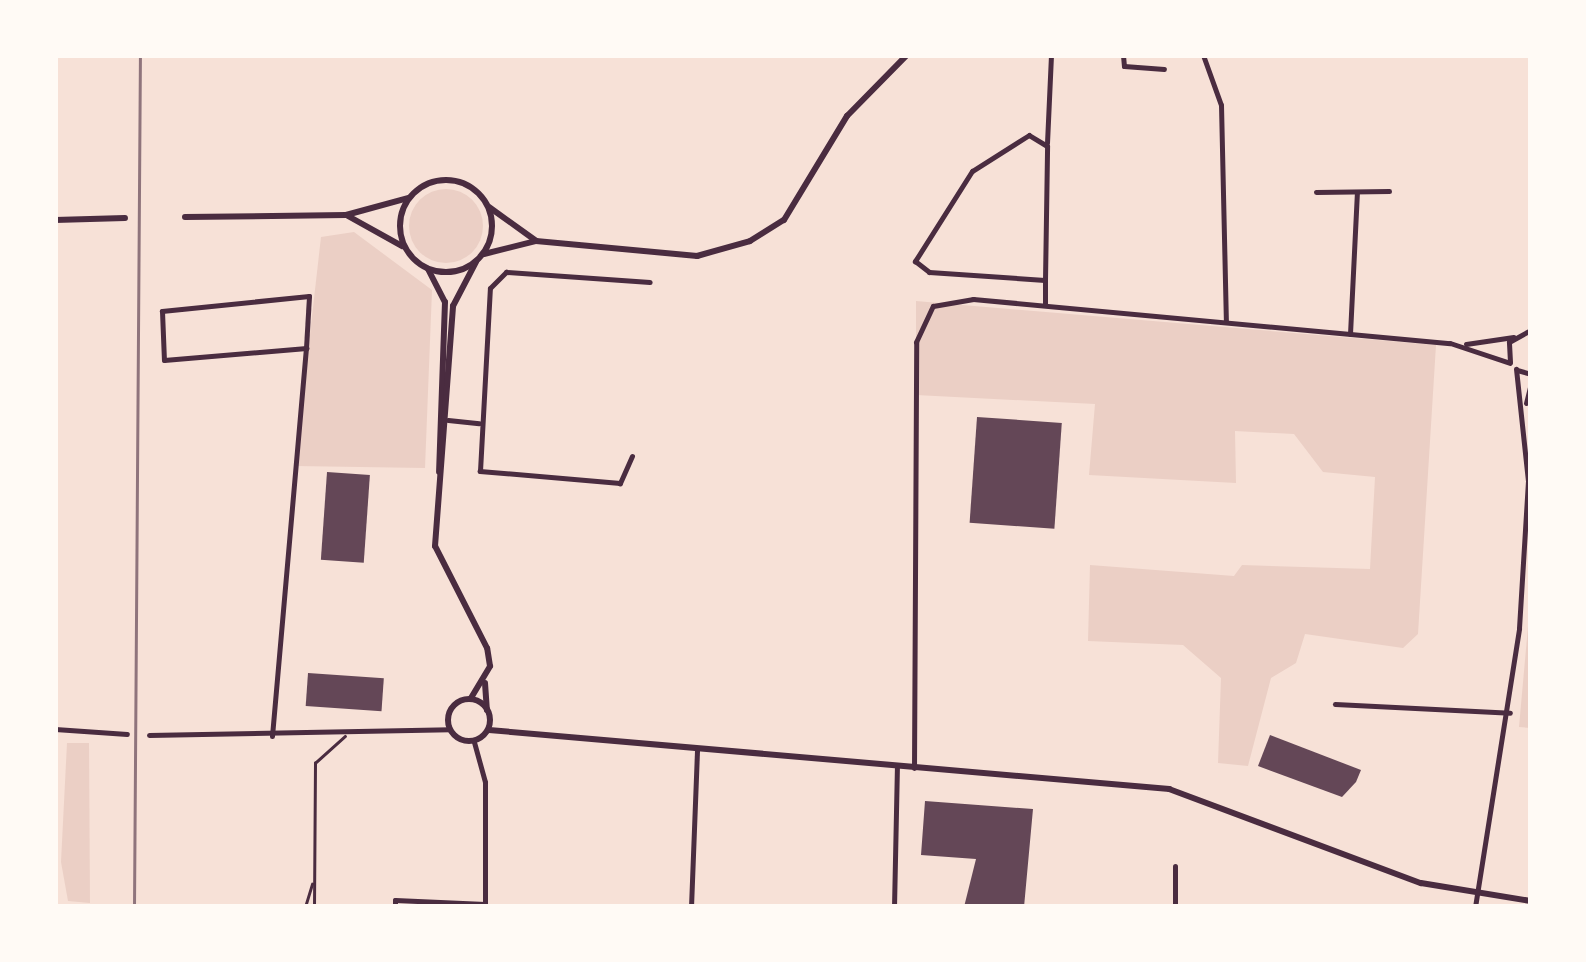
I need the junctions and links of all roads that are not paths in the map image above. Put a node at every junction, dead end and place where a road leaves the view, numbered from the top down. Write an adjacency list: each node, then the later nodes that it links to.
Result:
1 (1051, 55): 6 (street)
2 (1124, 55): 5 (street)
3 (1204, 55): 24 (street)
4 (902, 57): 16 (street)
5 (1164, 69)
6 (1047, 146): 21 (street); 21 (street)
7 (1389, 191): 9 (street)
8 (1316, 192): 9 (street)
9 (1357, 192): 26 (street)
10 (409, 197): 11 (street); 12 (street); 17 (street)
11 (489, 207): 16 (street); 18 (street)
12 (346, 215): 13 (street); 17 (street)
13 (185, 217)
14 (125, 218): 15 (street)
15 (55, 220)
16 (536, 241): 18 (street)
17 (405, 248): 20 (street)
18 (484, 254): 19 (street)
19 (476, 262): 20 (street); 35 (street)
20 (428, 269): 38 (street)
21 (1046, 280): 23 (street)
22 (650, 282): 36 (street)
23 (1045, 305): 24 (street); 56 (street)
24 (1226, 322): 26 (street)
25 (1531, 330): 27 (street)
26 (1350, 334): 28 (street)
27 (1513, 337): 28 (street); 30 (street)
28 (1463, 344): 30 (street)
29 (306, 348): 29 (street); 51 (street)
30 (1510, 363): 31 (street)
31 (1516, 369): 32 (street); 34 (street)
32 (1531, 374)
33 (1531, 383): 34 (street)
34 (1525, 406): 39 (street)
35 (448, 420): 36 (street); 38 (street)
36 (479, 423): 37 (street)
37 (632, 456)
38 (439, 472): 41 (street)
39 (1522, 561): 40 (street); 45 (street)
40 (1531, 561)
41 (485, 682): 42 (street); 44 (street)
42 (471, 698): 44 (street); 47 (street)
43 (1335, 704): 45 (street)
44 (487, 710): 48 (street)
45 (1510, 713): 59 (street)
46 (55, 729): 49 (street)
47 (450, 729): 52 (street); 53 (street)
48 (489, 730): 53 (street); 54 (street)
49 (126, 734)
50 (149, 734): 51 (street)
51 (272, 736): 52 (street)
52 (346, 736): 58 (lane)
53 (474, 742): 61 (street)
54 (697, 750): 55 (street); 65 (street)
55 (897, 766): 56 (street); 66 (street)
56 (914, 768): 59 (street)
57 (1176, 866): 67 (street)
58 (312, 883): 62 (lane); 63 (lane)
59 (1475, 895): 60 (street); 68 (street)
60 (1531, 902)
61 (485, 905): 64 (street)
62 (304, 907)
63 (314, 907)
64 (395, 907)
65 (691, 907)
66 (894, 907)
67 (1176, 907)
68 (1476, 907)

